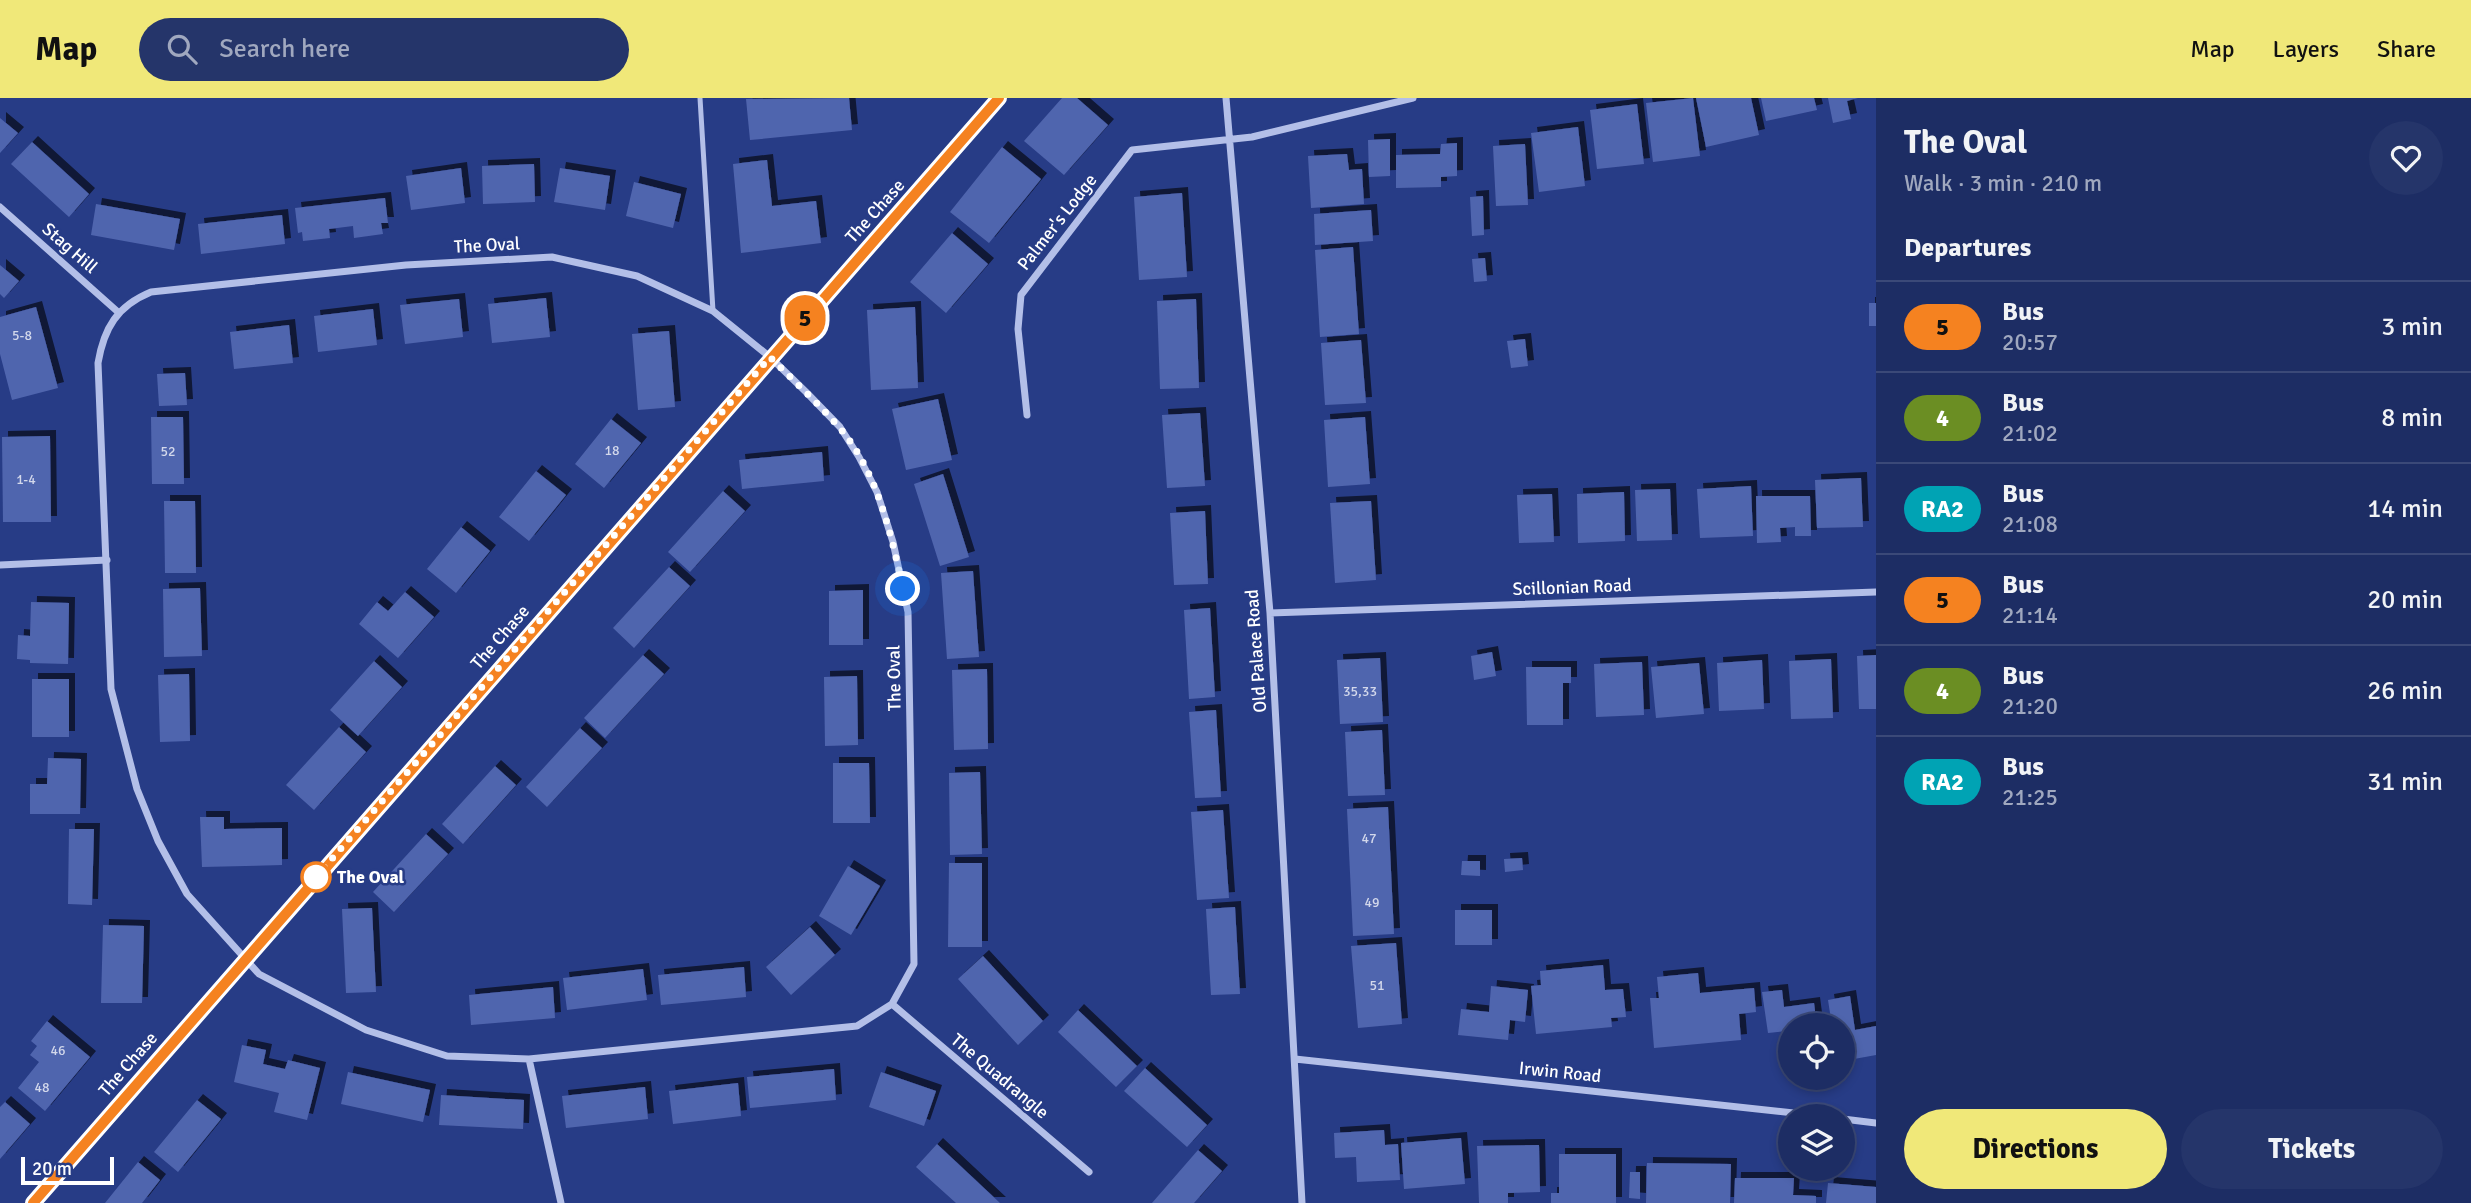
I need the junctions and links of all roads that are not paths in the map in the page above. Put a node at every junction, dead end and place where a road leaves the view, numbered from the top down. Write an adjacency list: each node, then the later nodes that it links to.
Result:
1 (700, 98): 7 (lane)
2 (999, 98): 9 (street, The Chase)
3 (1226, 98): 5 (street, Old Palace Road)
4 (1413, 98): 5 (street, Palmer's Lodge)
5 (1229, 139): 10 (street, Palmer's Lodge); 14 (street, Old Palace Road)
6 (0, 207): 8 (street, Stag Hill)
7 (713, 311): 8 (street, The Oval); 9 (street, The Oval)
8 (118, 312): 11 (street, The Oval)
9 (770, 357): 15 (street, The Chase); 16 (street, The Oval)
10 (1027, 415)
11 (107, 560): 12 (street); 15 (street, The Oval)
12 (0, 565)
13 (1876, 592): 14 (street, Scillonian Road)
14 (1270, 613): 18 (street, Old Palace Road)
15 (244, 960): 17 (street, The Oval); 23 (street, The Chase)
16 (892, 1004): 17 (street, The Oval); 22 (street, The Quadrangle)
17 (529, 1059): 24 (street)
18 (1296, 1059): 19 (street, Irwin Road); 25 (street, Old Palace Road)
19 (1778, 1111)
20 (1855, 1120): 21 (street)
21 (1876, 1122)
22 (1088, 1172)
23 (33, 1203)
24 (561, 1203)
25 (1302, 1203)

